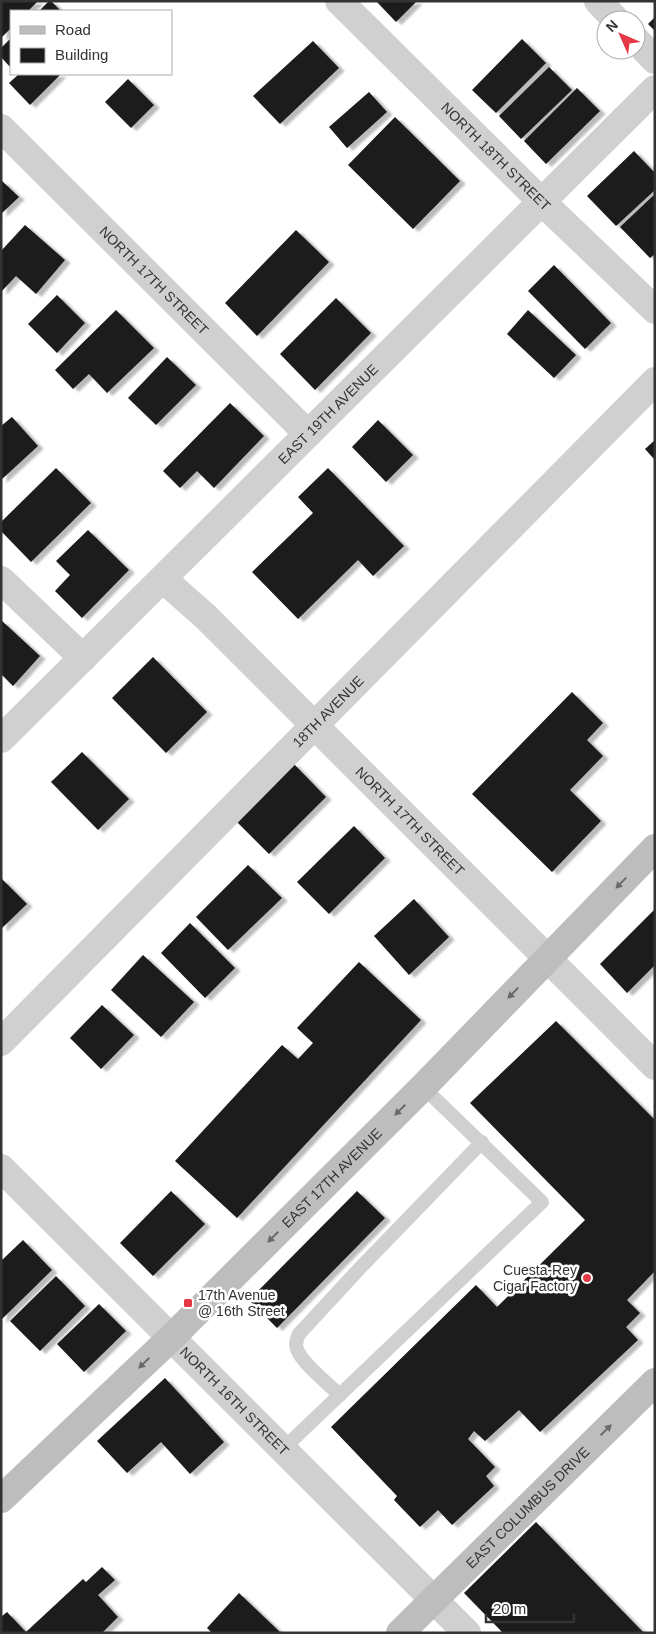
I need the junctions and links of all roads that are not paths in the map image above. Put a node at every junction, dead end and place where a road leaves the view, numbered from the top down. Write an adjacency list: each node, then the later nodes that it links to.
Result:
1 (339, 1): 6 (street, NORTH 18TH STREET)
2 (646, 51): 3 (street)
3 (655, 60)
4 (655, 90): 6 (street, EAST 19TH AVENUE)
5 (1, 128): 9 (street, NORTH 17TH STREET)
6 (542, 202): 7 (street, NORTH 18TH STREET); 9 (street, EAST 19TH AVENUE)
7 (655, 310)
8 (655, 381): 13 (street, 18TH AVENUE)
9 (308, 434): 10 (street, EAST 19TH AVENUE)
10 (163, 579): 12 (street, EAST 19TH AVENUE); 13 (street, NORTH 17TH STREET)
11 (1, 580): 12 (street)
12 (83, 658): 14 (street, EAST 19TH AVENUE)
13 (314, 726): 16 (street, NORTH 17TH STREET); 17 (street, 18TH AVENUE)
14 (1, 739)
15 (655, 848): 16 (main road, EAST 17TH AVENUE, one-way to 16)
16 (547, 958): 18 (street, NORTH 17TH STREET); 19 (main road, EAST 17TH AVENUE, one-way to 19)
17 (1, 1042)
18 (655, 1066)
19 (423, 1087): 20 (lane); 22 (main road, EAST 17TH AVENUE, one-way to 22)
20 (482, 1142): 24 (lane); 24 (lane)
21 (1, 1168): 22 (street, NORTH 16TH STREET)
22 (172, 1337): 25 (street, NORTH 16TH STREET); 26 (main road, EAST 17TH AVENUE, one-way to 26)
23 (655, 1382): 27 (main road, EAST COLUMBUS DRIVE, one-way to 23)
24 (340, 1395): 25 (lane)
25 (284, 1449): 27 (street, NORTH 16TH STREET)
26 (1, 1499)
27 (434, 1599): 28 (main road, EAST COLUMBUS DRIVE); 29 (street, NORTH 16TH STREET)
28 (400, 1633)
29 (468, 1633)

